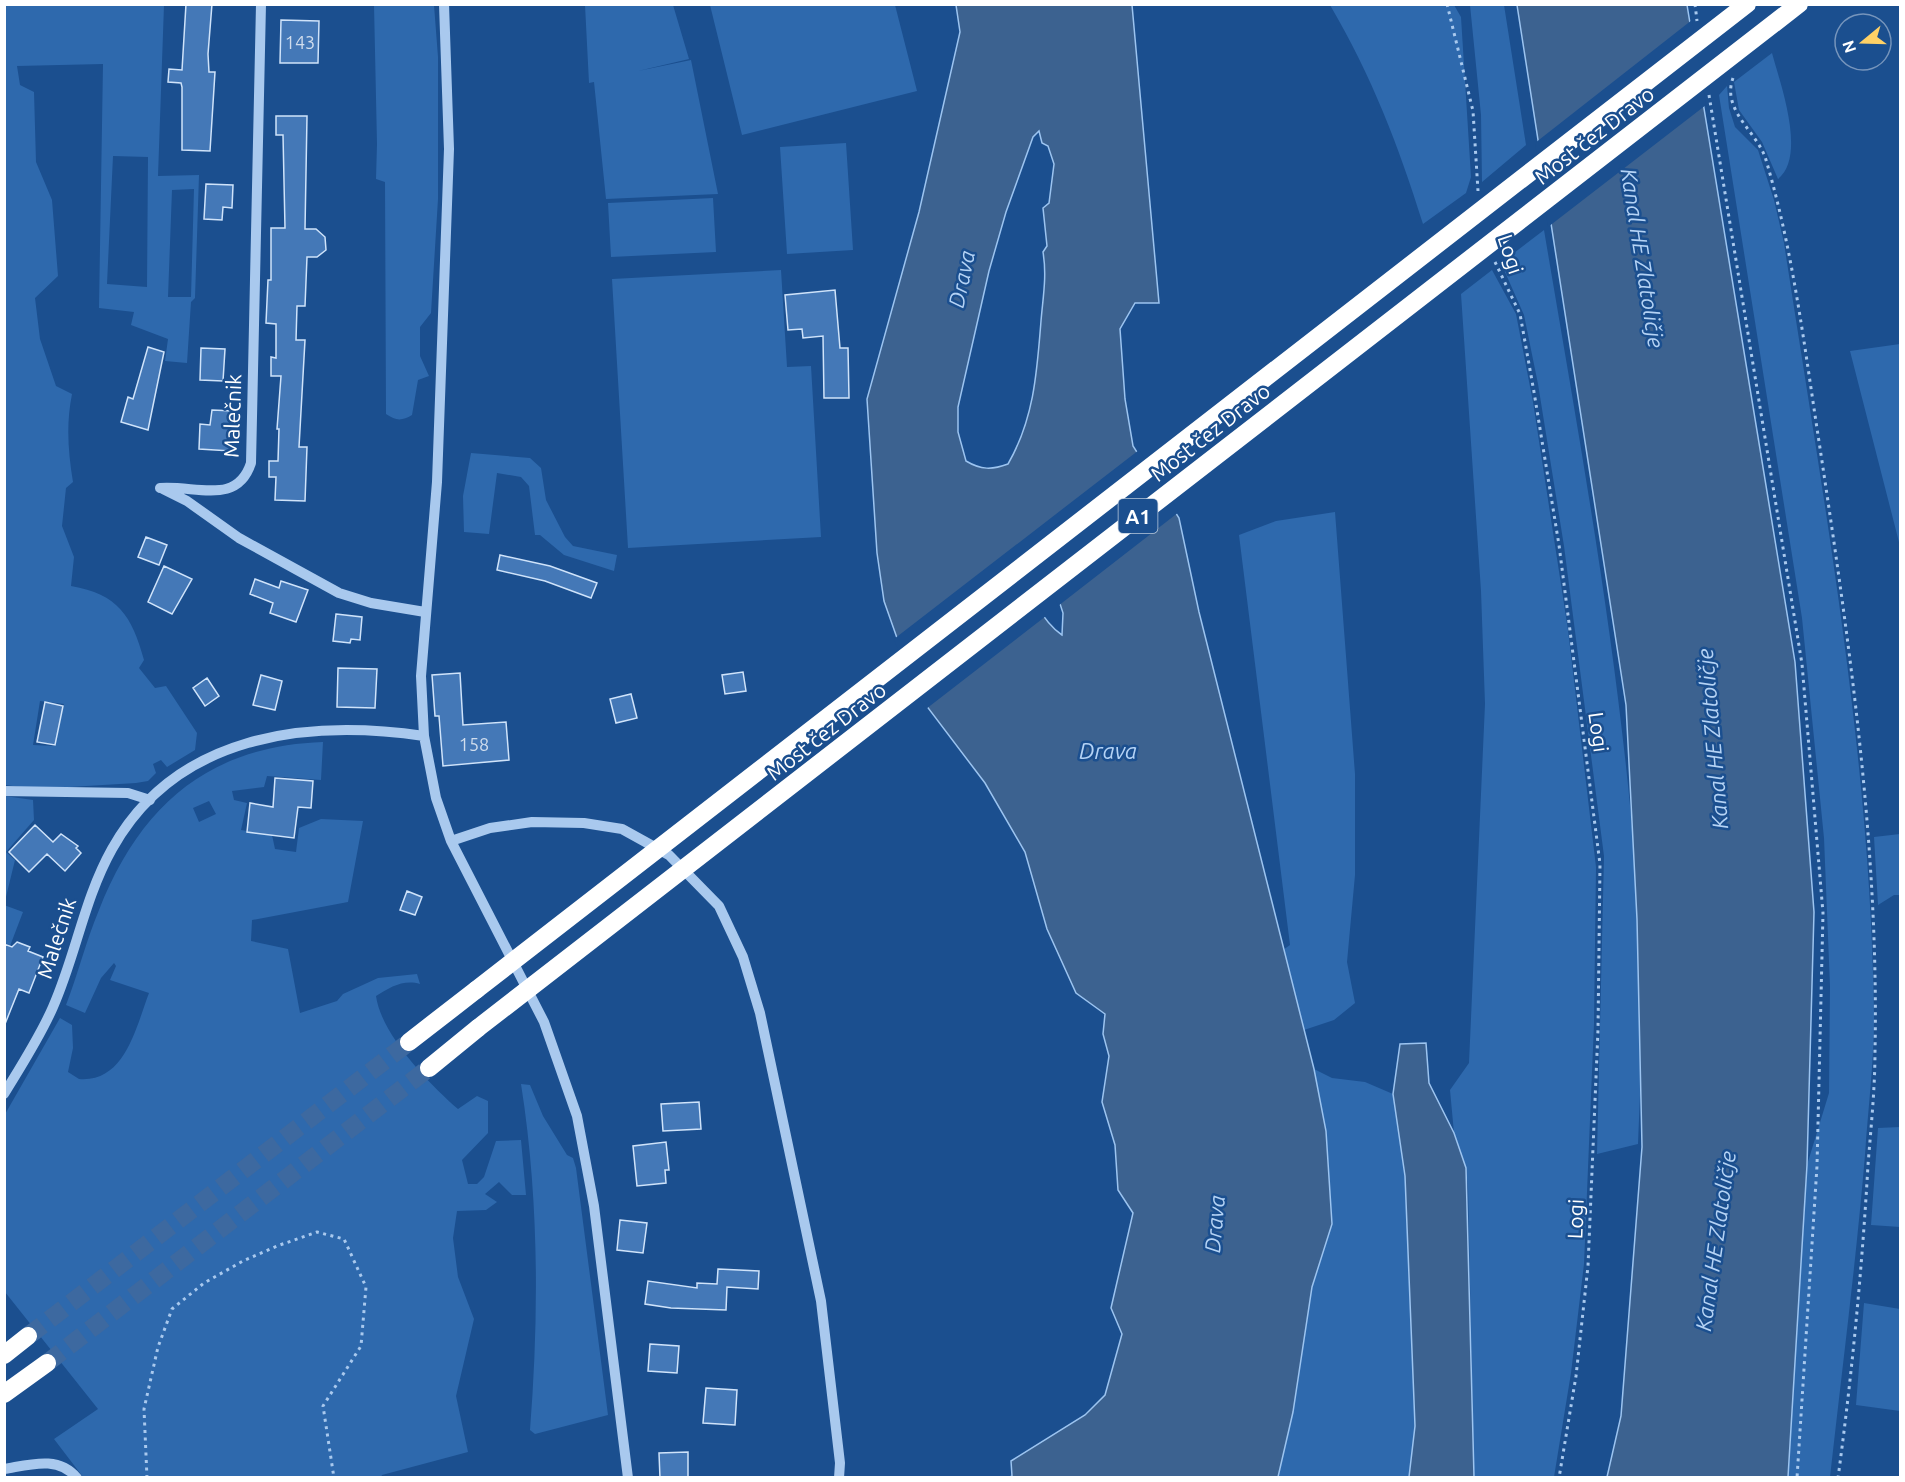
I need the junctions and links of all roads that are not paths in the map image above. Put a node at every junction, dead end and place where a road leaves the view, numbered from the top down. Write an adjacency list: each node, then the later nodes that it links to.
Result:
1 (261, 4): 5 (street, Malečnik)
2 (444, 4): 5 (street)
3 (1747, 4): 10 (highway, Most čez Dravo / A1, bridge)
4 (1799, 4): 11 (highway, Most čez Dravo / A1, bridge)
5 (425, 612): 6 (street)
6 (424, 736): 8 (street, Malečnik); 9 (street)
7 (4, 791): 8 (street)
8 (150, 800): 12 (street, Malečnik)
9 (451, 841): 19 (street); 20 (street)
10 (409, 1042)
11 (429, 1068)
12 (4, 1094)
13 (28, 1336): 14 (highway)
14 (4, 1355)
15 (47, 1363): 16 (highway)
16 (10, 1390)
17 (4, 1469): 18 (street)
18 (77, 1478)
19 (628, 1478)
20 (839, 1478)

